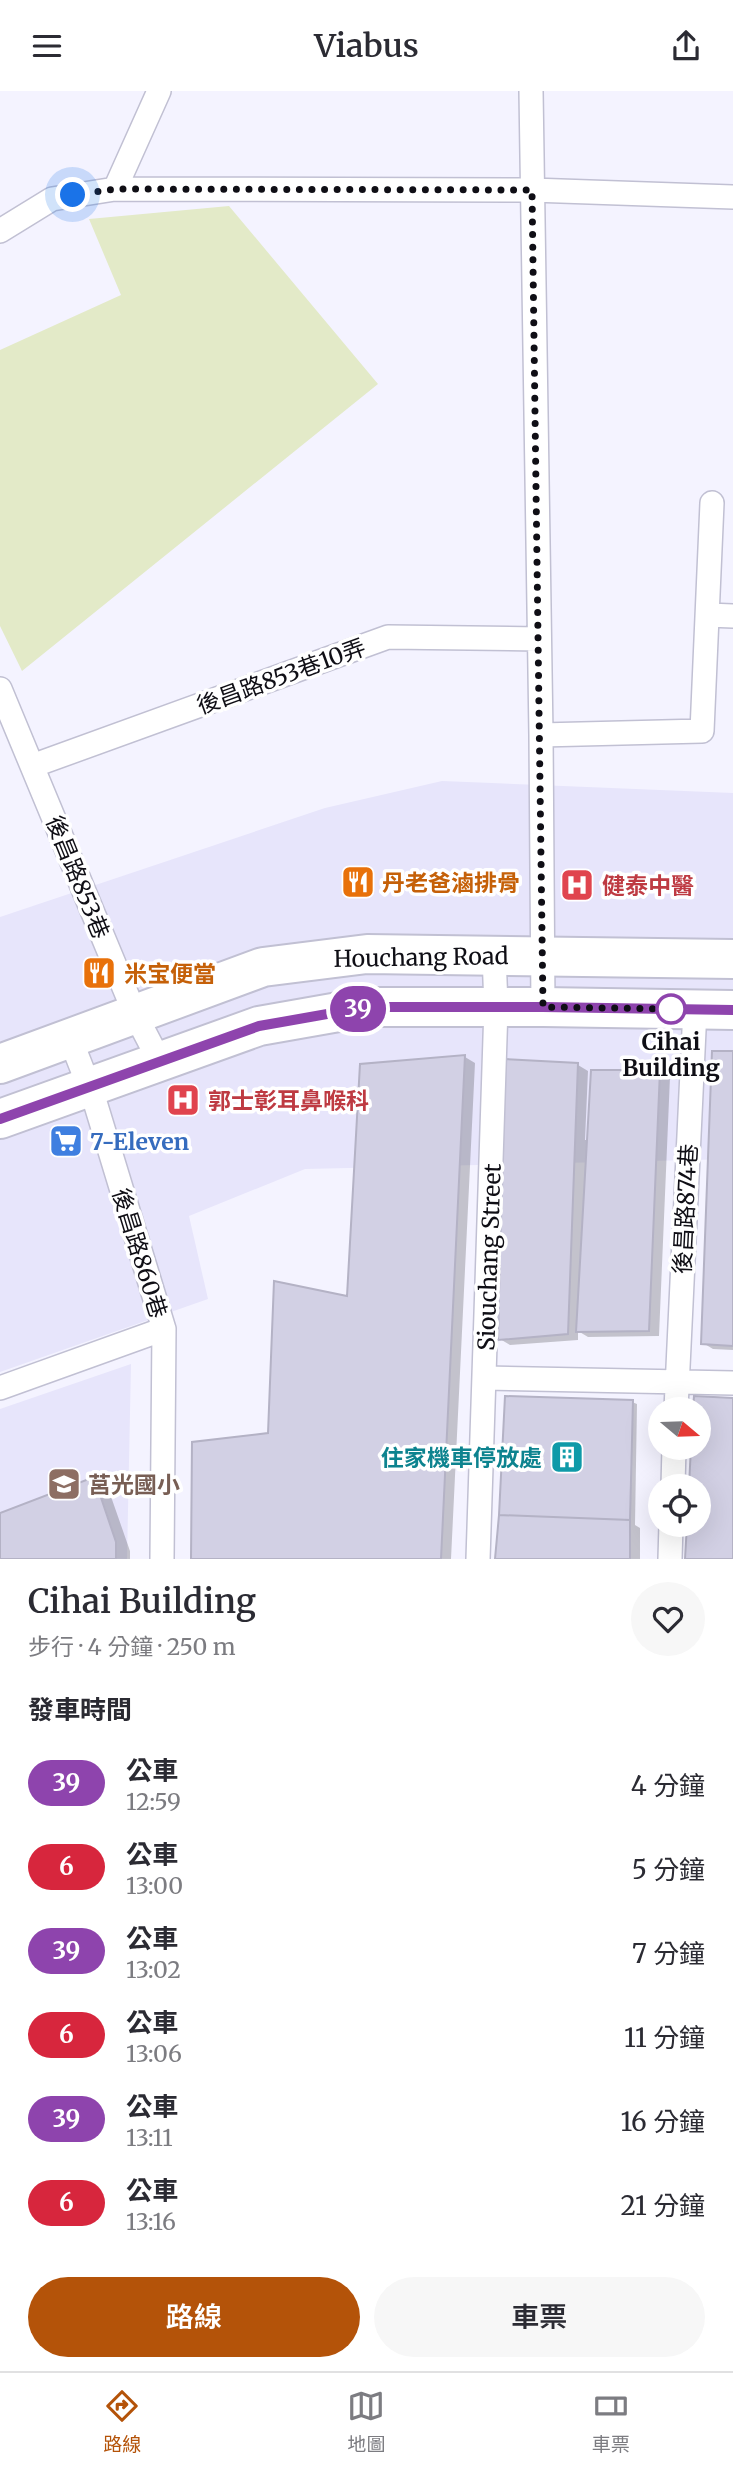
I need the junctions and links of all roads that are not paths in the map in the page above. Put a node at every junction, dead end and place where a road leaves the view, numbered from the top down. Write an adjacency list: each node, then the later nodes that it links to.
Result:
1 (159, 91): 3 (lane)
2 (531, 91): 4 (lane)
3 (115, 189): 4 (lane); 6 (lane)
4 (532, 190): 5 (lane); 10 (lane)
5 (733, 197)
6 (0, 231)
7 (712, 503): 8 (lane)
8 (708, 615): 9 (lane); 12 (lane)
9 (733, 616)
10 (539, 639): 12 (lane); 13 (lane, 後昌路853巷10弄)
11 (0, 689): 13 (lane, 後昌路853巷)
12 (541, 735): 15 (lane)
13 (32, 766): 21 (lane, 後昌路853巷)
14 (494, 954): 15 (main road, Houchang Road); 17 (lane, Siouchang Street); 21 (main road, Houchang Road)
15 (544, 955): 16 (main road, Houchang Road); 18 (lane)
16 (733, 959)
17 (496, 1007): 18 (main road); 23 (main road); 28 (lane, Siouchang Street)
18 (543, 1007): 19 (main road)
19 (695, 1009): 20 (main road); 29 (lane, 後昌路874巷)
20 (733, 1010)
21 (135, 1014): 22 (main road, Houchang Road); 23 (lane, 後昌路853巷)
22 (71, 1038): 24 (main road, Houchang Road); 25 (lane, 後昌路860巷)
23 (160, 1062): 25 (main road)
24 (0, 1064)
25 (89, 1087): 26 (main road); 27 (lane, 後昌路860巷)
26 (0, 1119)
27 (164, 1329): 31 (lane); 34 (lane, 後昌路860巷)
28 (485, 1378): 29 (lane); 35 (lane, Siouchang Street)
29 (677, 1382): 30 (lane); 32 (lane, 後昌路874巷)
30 (733, 1383)
31 (0, 1388)
32 (676, 1397)
33 (671, 1537): 36 (lane)
34 (162, 1559)
35 (478, 1559)
36 (670, 1559)

